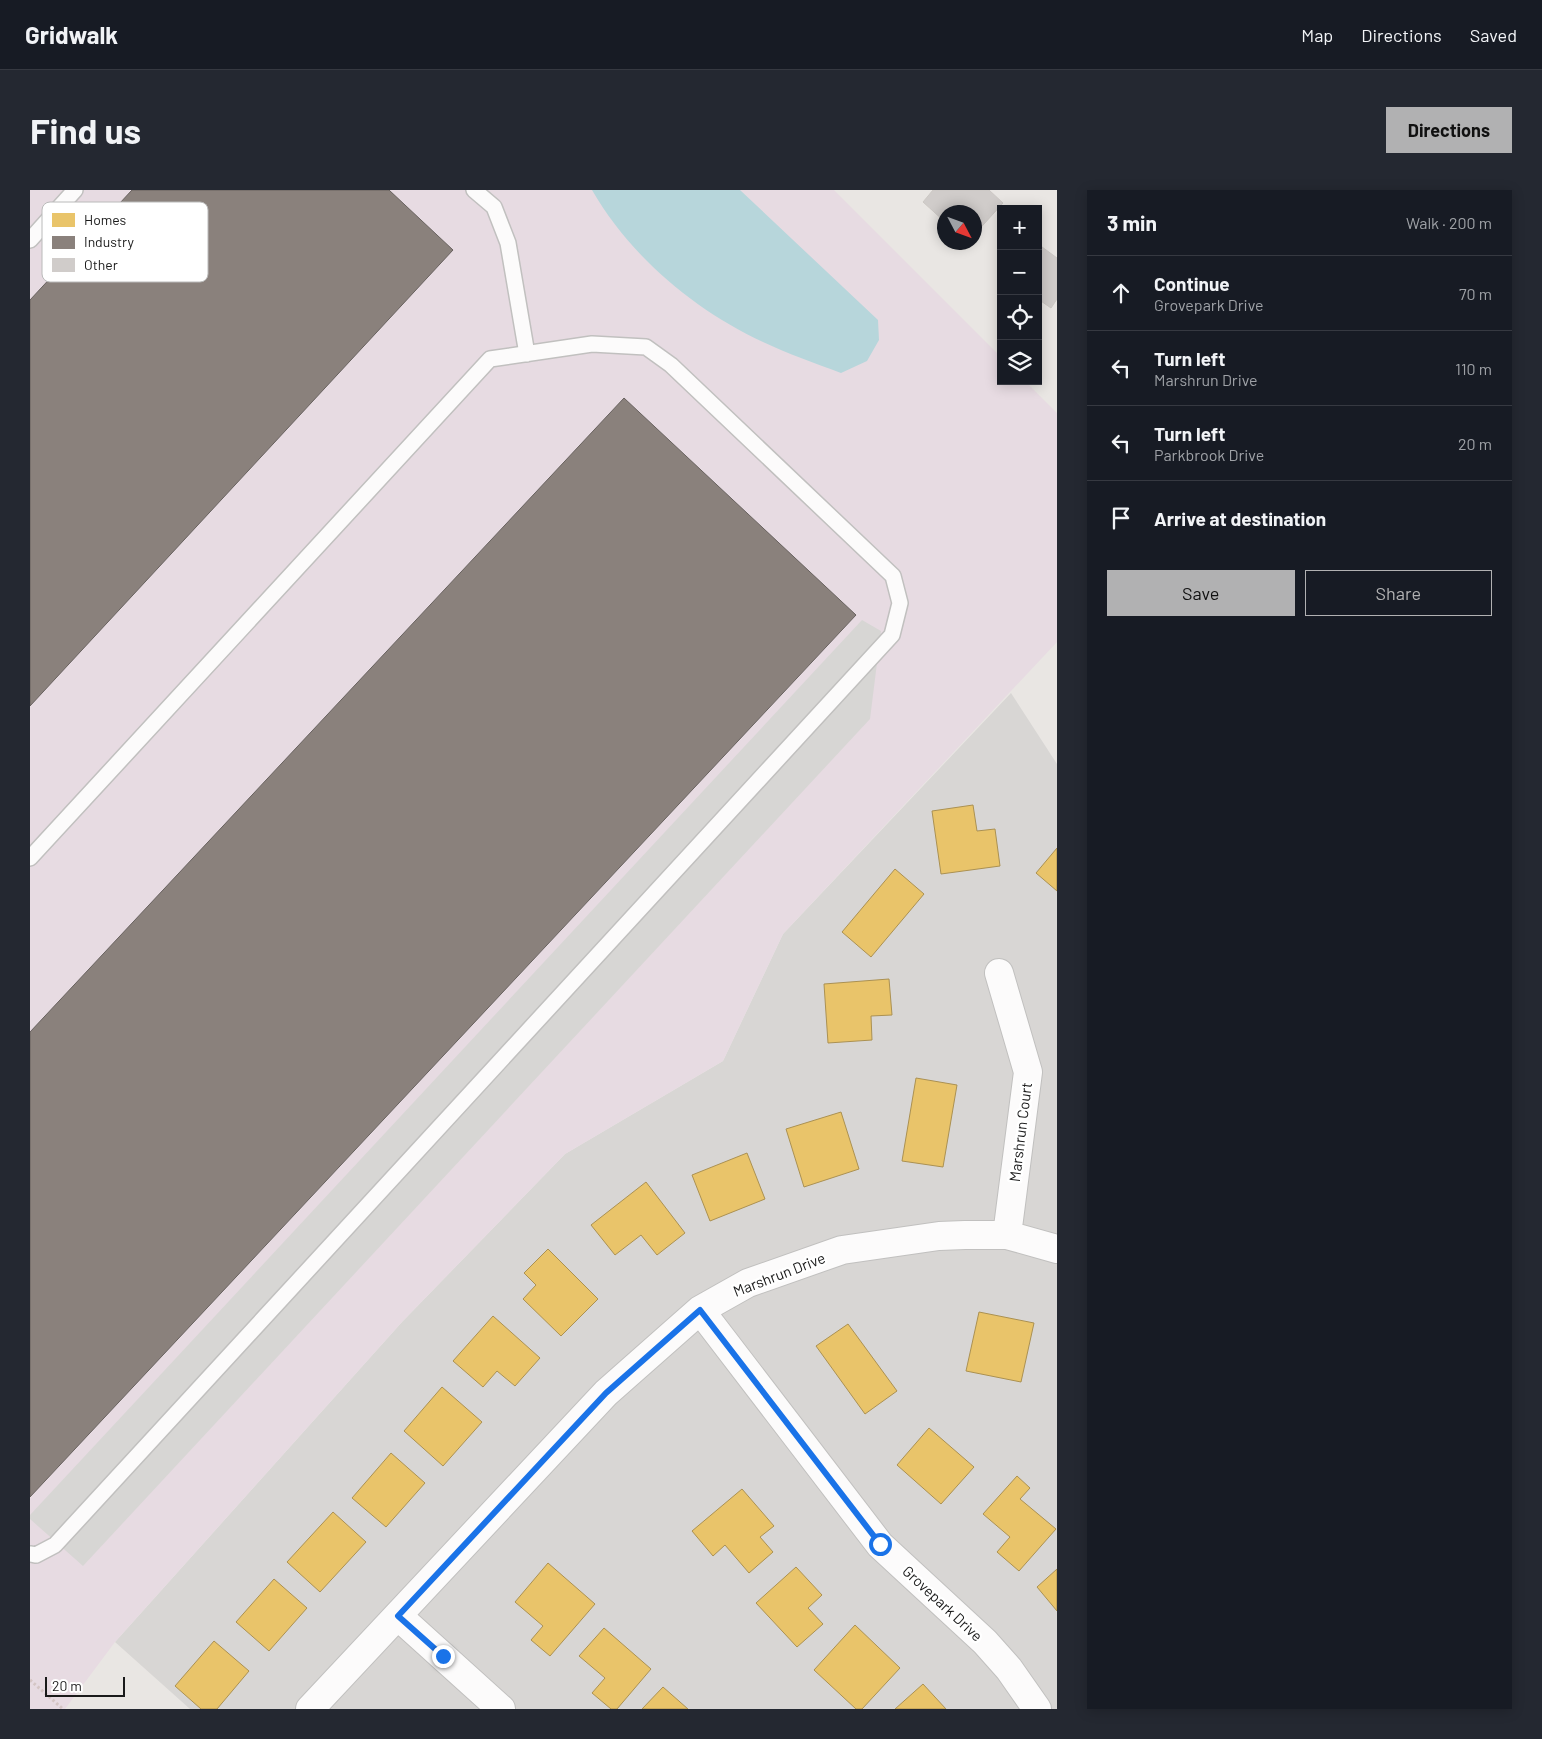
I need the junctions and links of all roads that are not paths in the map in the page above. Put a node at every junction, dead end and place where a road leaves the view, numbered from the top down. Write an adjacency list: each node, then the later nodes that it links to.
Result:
1 (75, 190): 3 (lane)
2 (474, 190): 6 (lane)
3 (64, 202)
4 (42, 227): 5 (lane)
5 (30, 240)
6 (527, 354): 7 (lane); 12 (lane)
7 (30, 858)
8 (999, 973): 9 (street, Marshrun Court)
9 (1007, 1235): 10 (street, Marshrun Drive); 11 (street, Marshrun Drive)
10 (1057, 1249)
11 (700, 1310): 13 (street, Marshrun Drive); 16 (street, Grovepark Drive)
12 (30, 1554)
13 (398, 1616): 14 (street, Marshrun Drive); 15 (street)
14 (310, 1709)
15 (501, 1709)
16 (1037, 1709)

